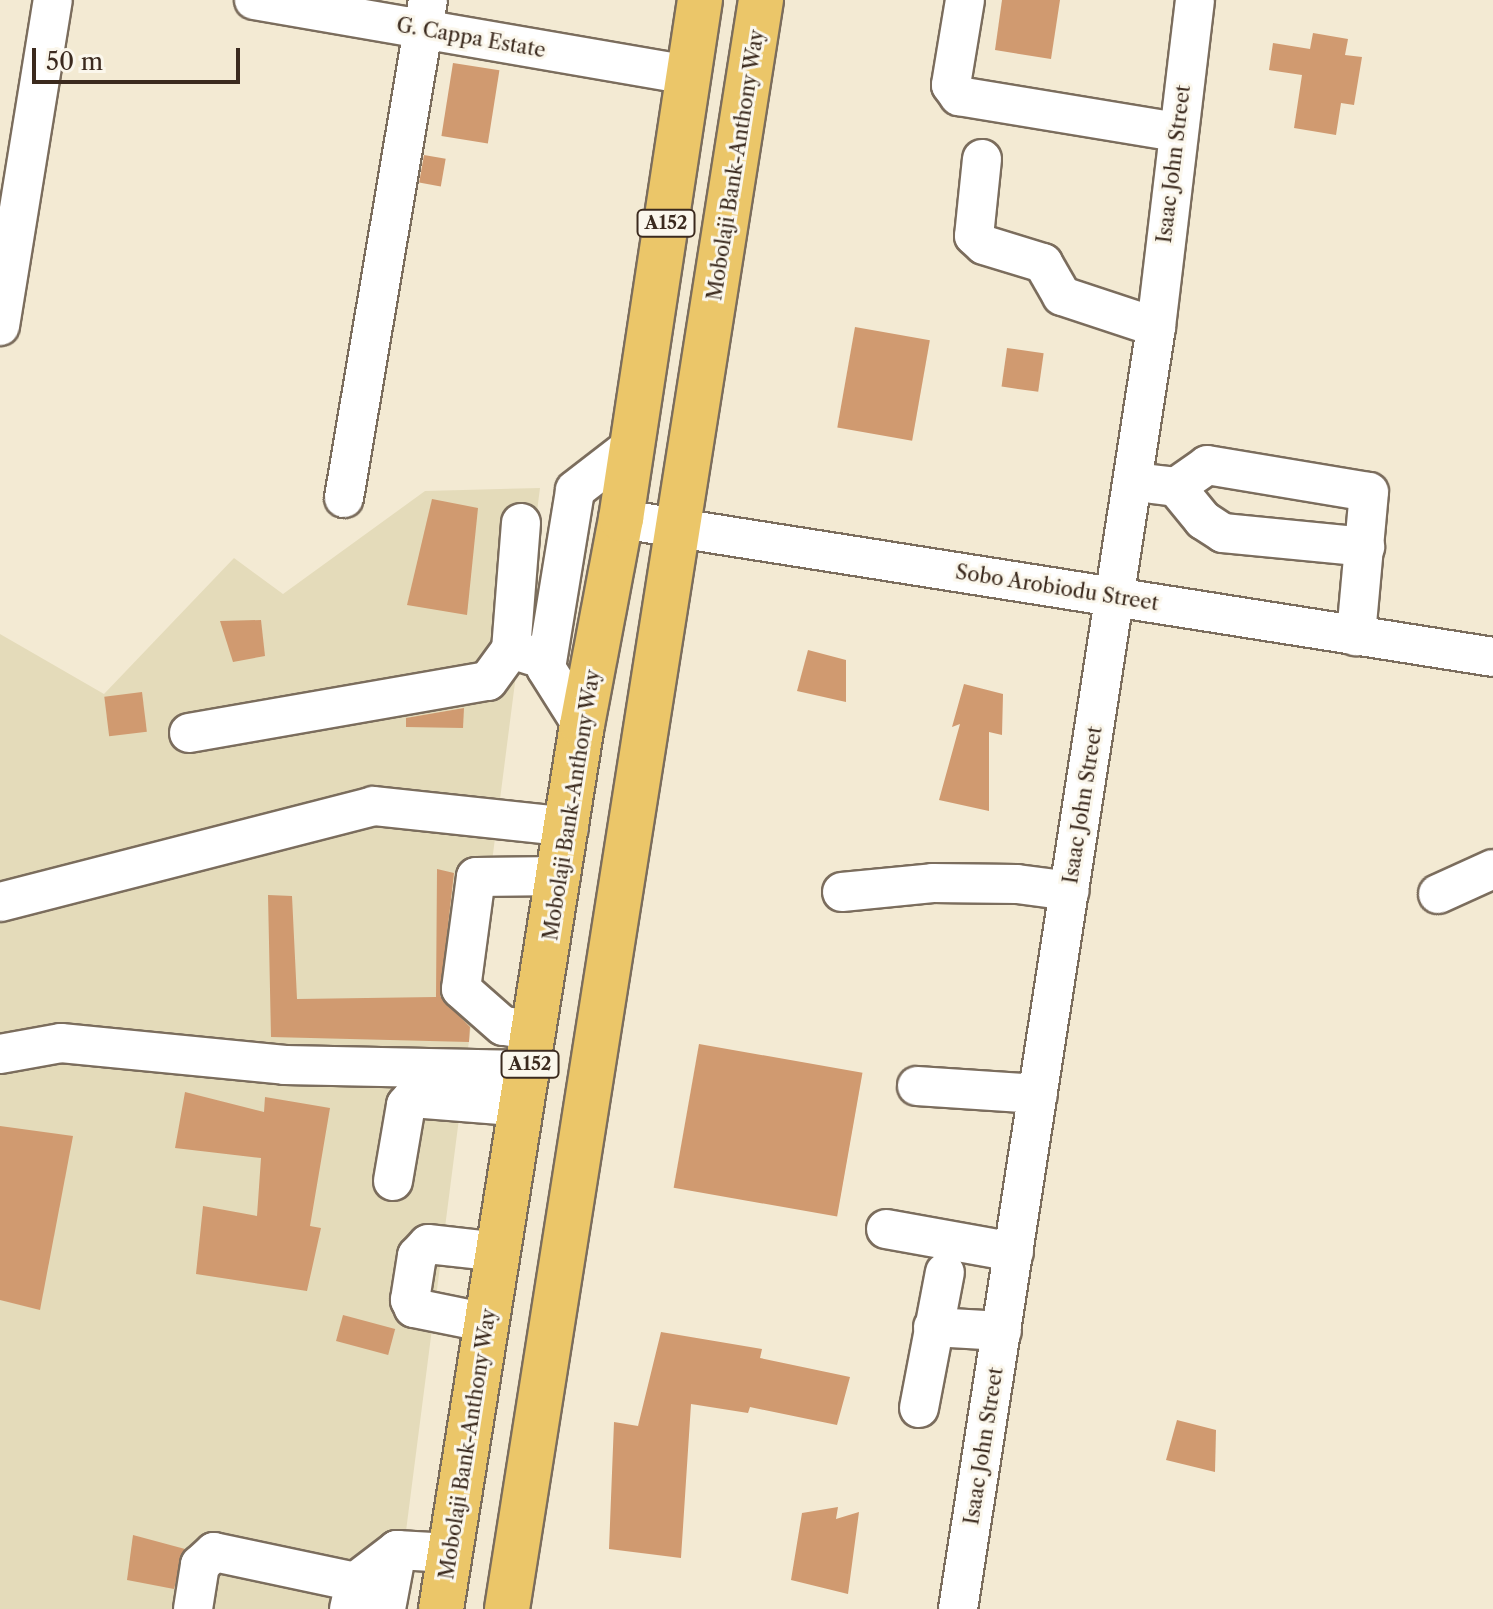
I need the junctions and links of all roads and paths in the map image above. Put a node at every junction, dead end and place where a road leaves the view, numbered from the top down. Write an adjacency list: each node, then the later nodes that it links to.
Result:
1 (53, 0): 11 (street)
2 (254, 0): 7 (street, G. Cappa Estate)
3 (700, 0): 8 (main road, Mobolaji Bank-Anthony Way / A152)
4 (761, 0): 19 (main road, Mobolaji Bank-Anthony Way / A152)
5 (965, 0): 9 (street)
6 (1195, 0): 9 (street, Isaac John Street)
7 (426, 14): 8 (street, G. Cappa Estate); 16 (street)
8 (689, 75): 13 (main road, Mobolaji Bank-Anthony Way / A152)
9 (1176, 132): 12 (street, Isaac John Street)
10 (982, 159): 12 (street)
11 (0, 326)
12 (1156, 327): 14 (street, Isaac John Street)
13 (632, 446): 17 (main road, Mobolaji Bank-Anthony Way / A152); 25 (street)
14 (1132, 482): 15 (street); 21 (street, Isaac John Street)
15 (1176, 487): 20 (street); 20 (street)
16 (344, 498)
17 (621, 519): 19 (street, Sobo Arobiodu Street); 26 (main road, Mobolaji Bank-Anthony Way / A152)
18 (521, 523): 23 (street)
19 (680, 529): 21 (street, Sobo Arobiodu Street); 54 (main road, Mobolaji Bank-Anthony Way / A152)
20 (1365, 547): 22 (street)
21 (1115, 597): 22 (street, Sobo Arobiodu Street); 31 (street, Isaac John Street)
22 (1356, 636): 24 (street, Sobo Arobiodu Street)
23 (511, 649): 25 (street); 27 (street)
24 (1493, 657)
25 (546, 668): 26 (street)
26 (582, 725): 28 (main road, Mobolaji Bank-Anthony Way / A152)
27 (189, 733)
28 (569, 827): 30 (main road, Mobolaji Bank-Anthony Way / A152); 34 (street)
29 (1493, 869): 33 (street)
30 (561, 876): 36 (main road, Mobolaji Bank-Anthony Way / A152); 36 (street)
31 (1070, 891): 32 (street); 38 (street, Isaac John Street)
32 (842, 892)
33 (1438, 894)
34 (0, 902)
35 (0, 1054): 36 (street)
36 (529, 1070): 39 (street); 41 (main road, Mobolaji Bank-Anthony Way / A152)
37 (917, 1086): 38 (street)
38 (1038, 1094): 42 (street, Isaac John Street)
39 (393, 1181)
40 (886, 1229): 42 (street)
41 (499, 1252): 44 (main road, Mobolaji Bank-Anthony Way / A152); 44 (street)
42 (1014, 1252): 46 (street, Isaac John Street)
43 (945, 1272): 45 (street)
44 (488, 1323): 49 (main road, Mobolaji Bank-Anthony Way / A152)
45 (933, 1327): 46 (street); 47 (street)
46 (1002, 1331): 55 (street, Isaac John Street)
47 (919, 1408)
48 (397, 1550): 49 (street); 50 (street); 52 (street)
49 (450, 1553): 53 (main road, Mobolaji Bank-Anthony Way / A152)
50 (352, 1595): 51 (street)
51 (193, 1609)
52 (386, 1609)
53 (441, 1609)
54 (507, 1609)
55 (958, 1609)

